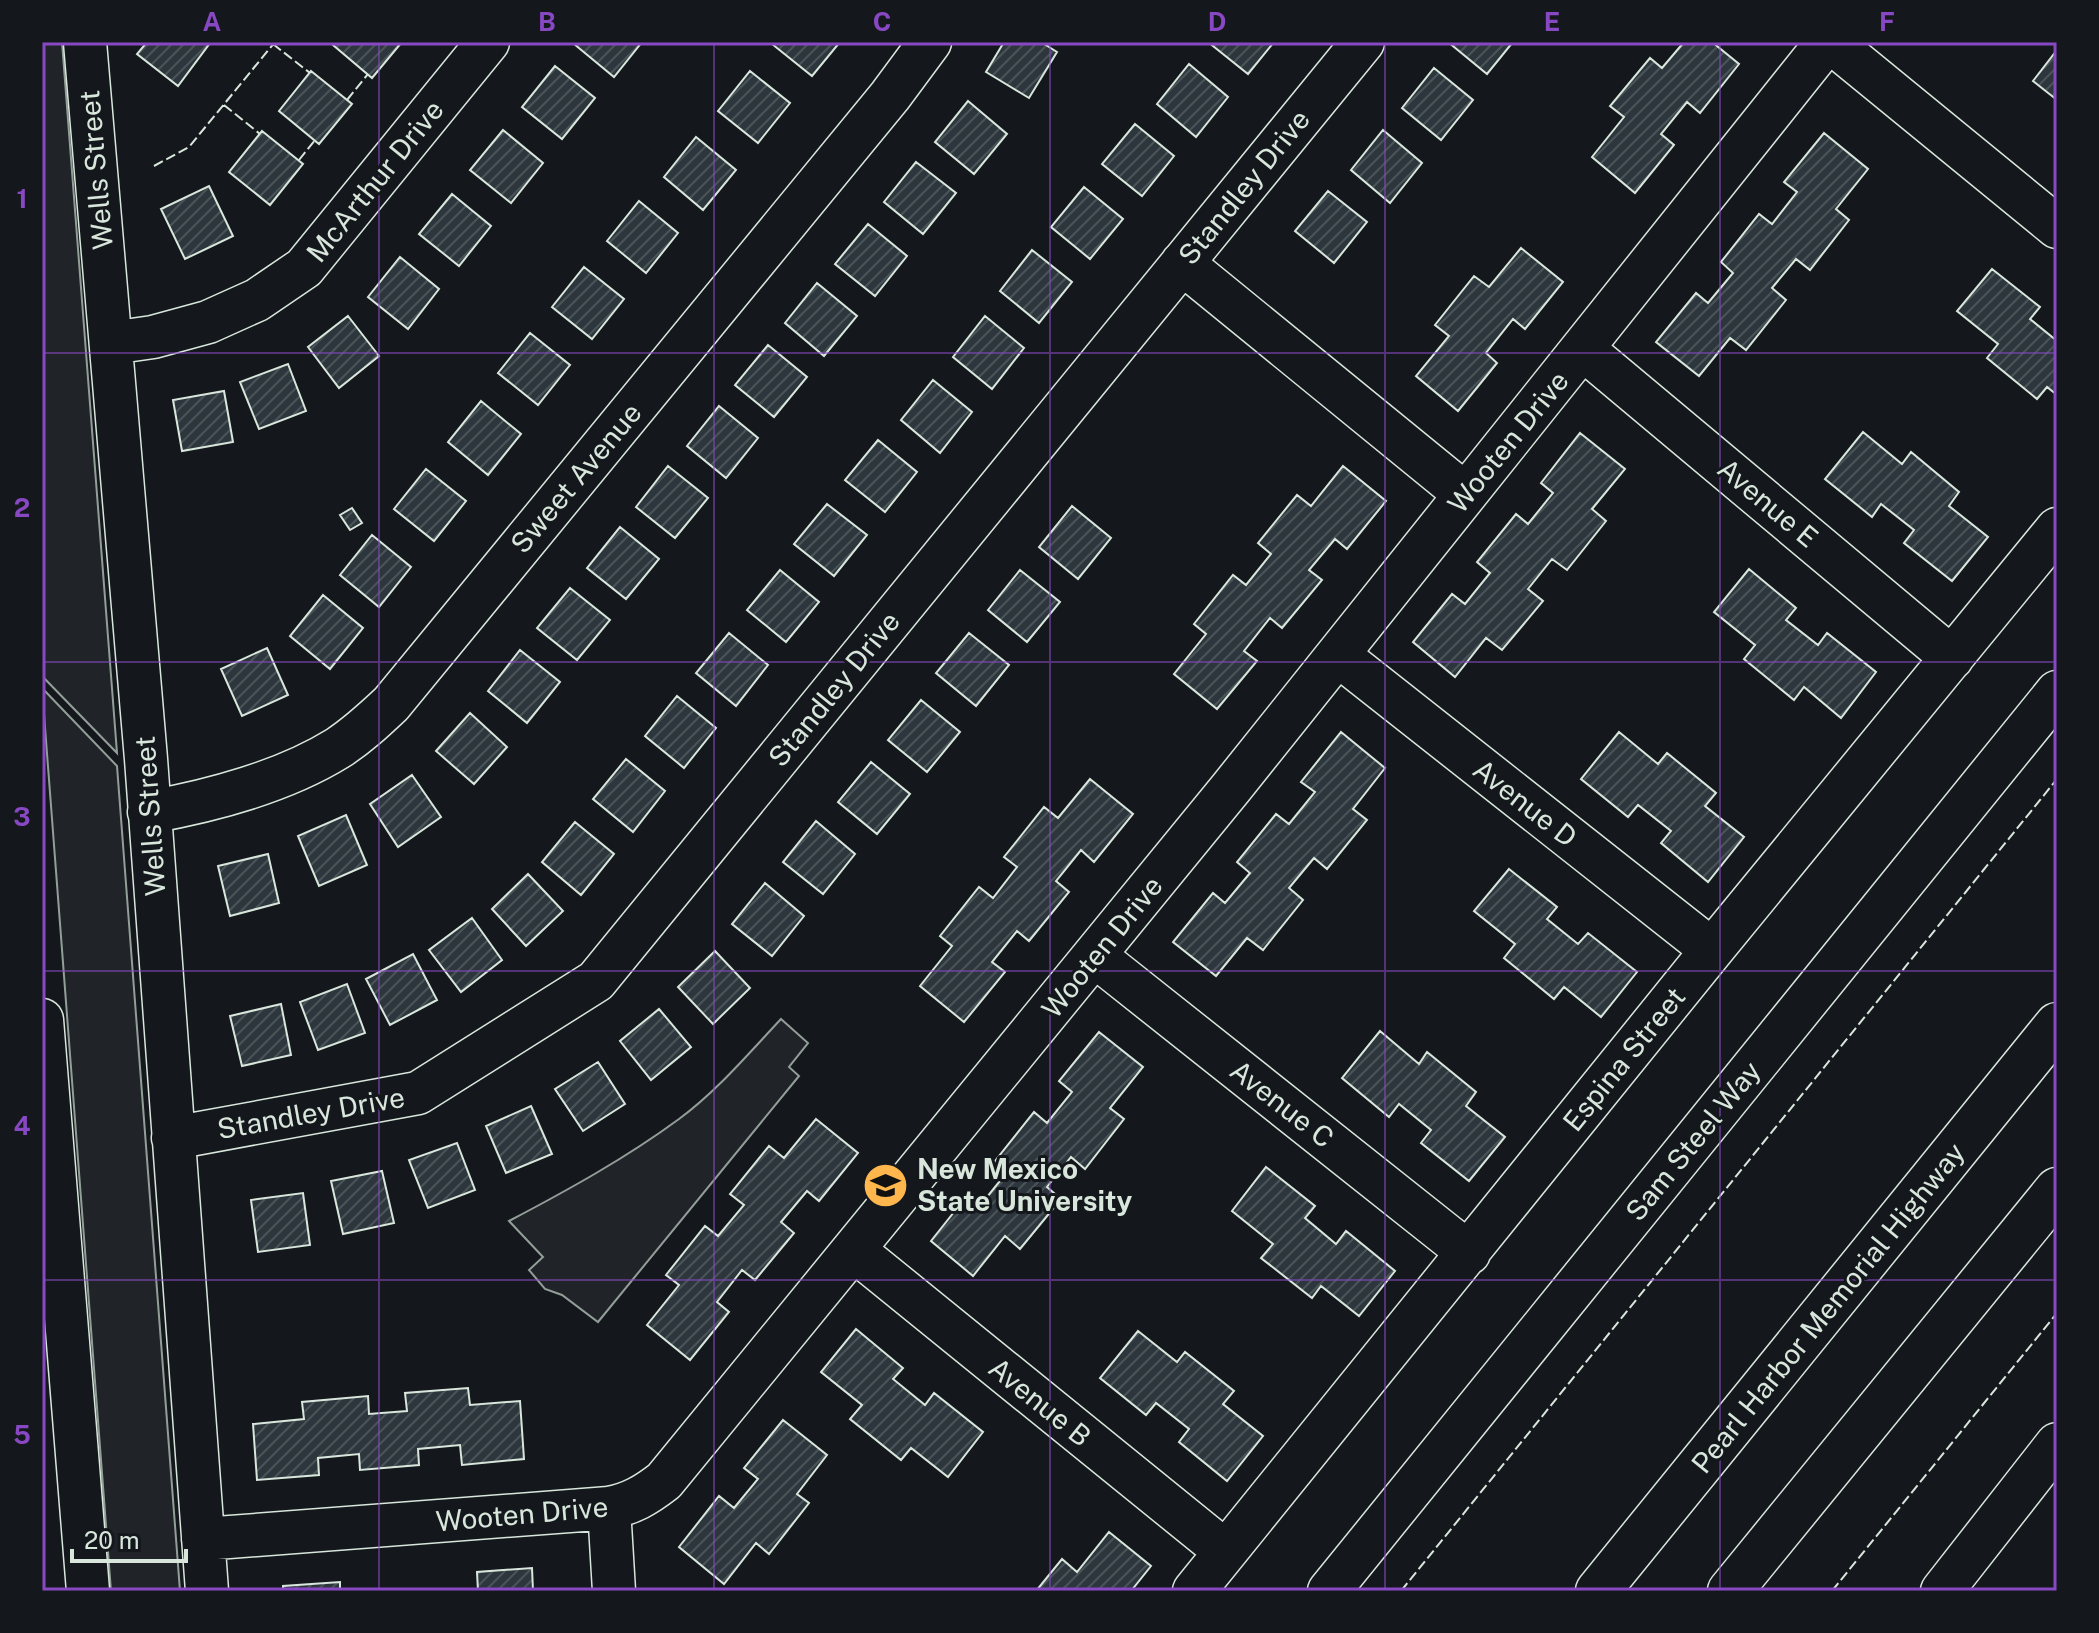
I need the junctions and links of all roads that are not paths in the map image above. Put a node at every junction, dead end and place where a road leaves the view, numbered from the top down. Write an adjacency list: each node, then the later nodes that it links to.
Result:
1 (85, 42): 8 (street, Wells Street)
2 (488, 42): 8 (street, McArthur Drive)
3 (930, 42): 15 (street, Sweet Avenue)
4 (1363, 42): 7 (street, Standley Drive)
5 (1829, 42): 6 (street); 9 (street, Wooten Drive)
6 (2057, 227)
7 (1182, 263): 10 (street); 20 (street, Standley Drive)
8 (111, 343): 15 (street, Wells Street)
9 (1583, 349): 10 (street, Wooten Drive); 13 (street, Avenue E)
10 (1465, 494): 12 (street, Wooten Drive)
11 (2057, 529): 13 (street, Espina Street)
12 (1338, 655): 16 (street, Avenue D); 17 (street, Wooten Drive)
13 (1952, 658): 16 (street, Espina Street)
14 (2057, 692): 33 (street, Sam Steel Way)
15 (149, 812): 20 (street, Wells Street)
16 (1712, 950): 23 (street, Espina Street)
17 (1095, 956): 22 (street, Wooten Drive); 23 (street, Avenue C)
18 (42, 1020): 24 (street)
19 (2057, 1025): 34 (highway, Pearl Harbor Memorial Highway)
20 (173, 1138): 27 (street, Wells Street)
21 (2057, 1190): 35 (highway)
22 (855, 1251): 26 (street, Wooten Drive); 28 (street, Avenue B)
23 (1469, 1253): 28 (street, Espina Street)
24 (57, 1373): 29 (street)
25 (2057, 1444): 36 (street)
26 (609, 1508): 27 (street, Wooten Drive); 31 (street)
27 (203, 1539): 30 (street, Wells Street)
28 (1225, 1551): 32 (street, Espina Street)
29 (88, 1591)
30 (207, 1591)
31 (614, 1591)
32 (1194, 1591)
33 (1329, 1591)
34 (1598, 1591)
35 (1730, 1591)
36 (1942, 1591)

